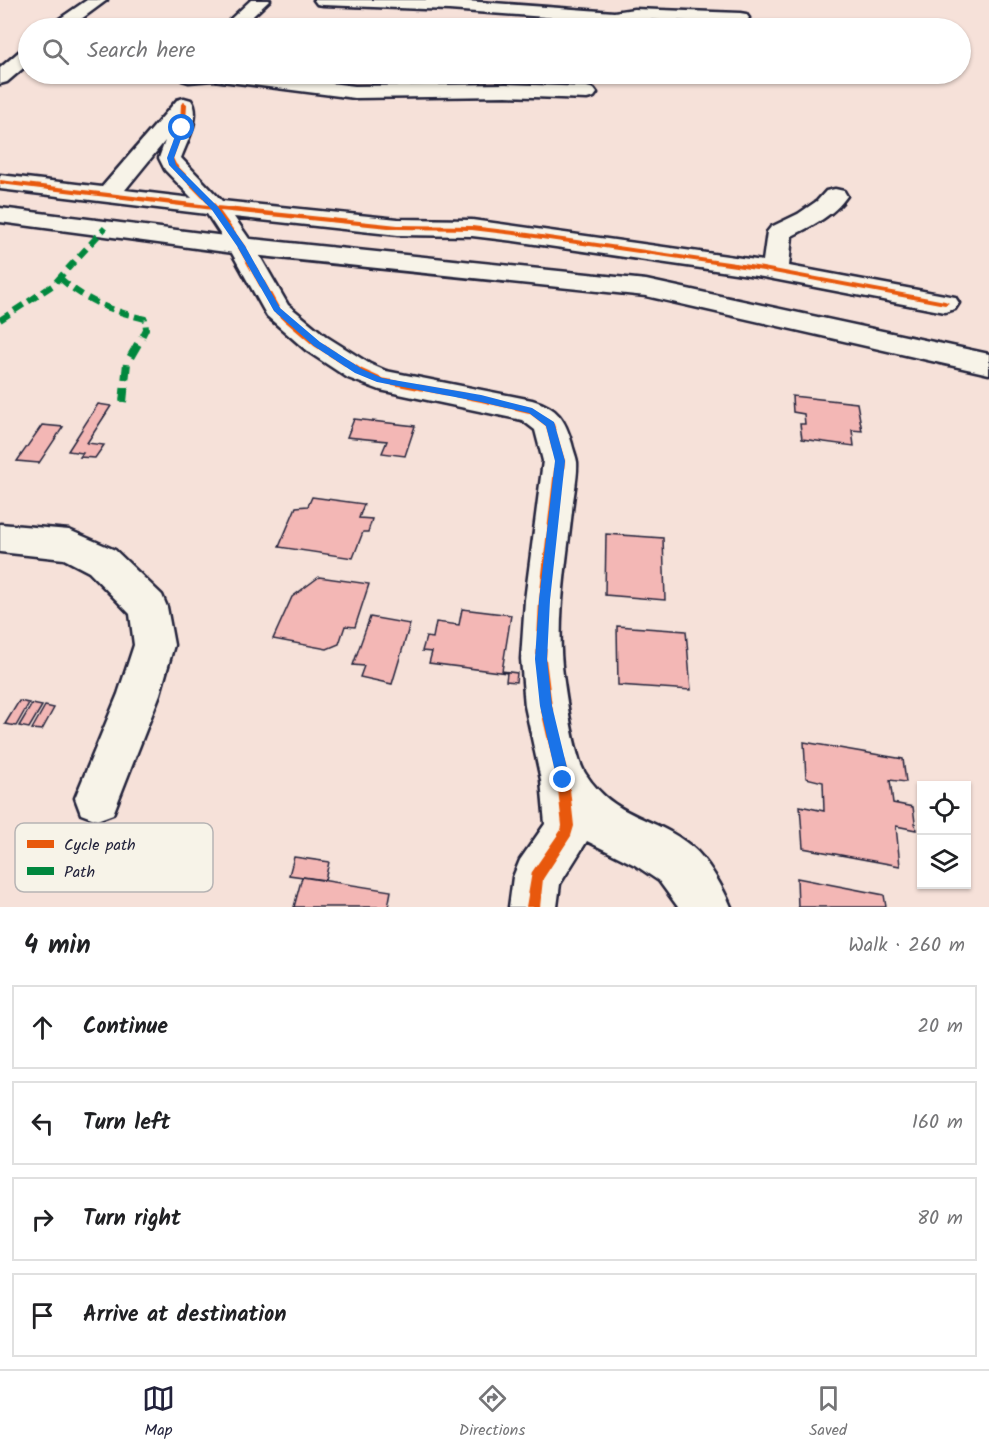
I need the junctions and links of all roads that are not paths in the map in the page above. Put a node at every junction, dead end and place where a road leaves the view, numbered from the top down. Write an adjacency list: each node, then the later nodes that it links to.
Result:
1 (98, 0): 4 (street)
2 (261, 0): 5 (street)
3 (323, 0): 6 (street)
4 (72, 18)
5 (241, 18)
6 (740, 18)
7 (18, 63): 8 (street)
8 (0, 78)
9 (188, 84): 12 (street)
10 (292, 84): 11 (street)
11 (587, 93)
12 (184, 104): 14 (street); 16 (street)
13 (0, 182): 14 (street)
14 (107, 196): 16 (street)
15 (835, 196): 19 (street)
16 (215, 208): 18 (street); 19 (street)
17 (0, 215): 18 (street)
18 (241, 246): 21 (street); 23 (street)
19 (775, 271): 20 (street)
20 (945, 303)
21 (989, 364)
22 (0, 538): 24 (street)
23 (563, 780): 25 (street); 26 (street)
24 (97, 798)
25 (533, 907)
26 (707, 907)

